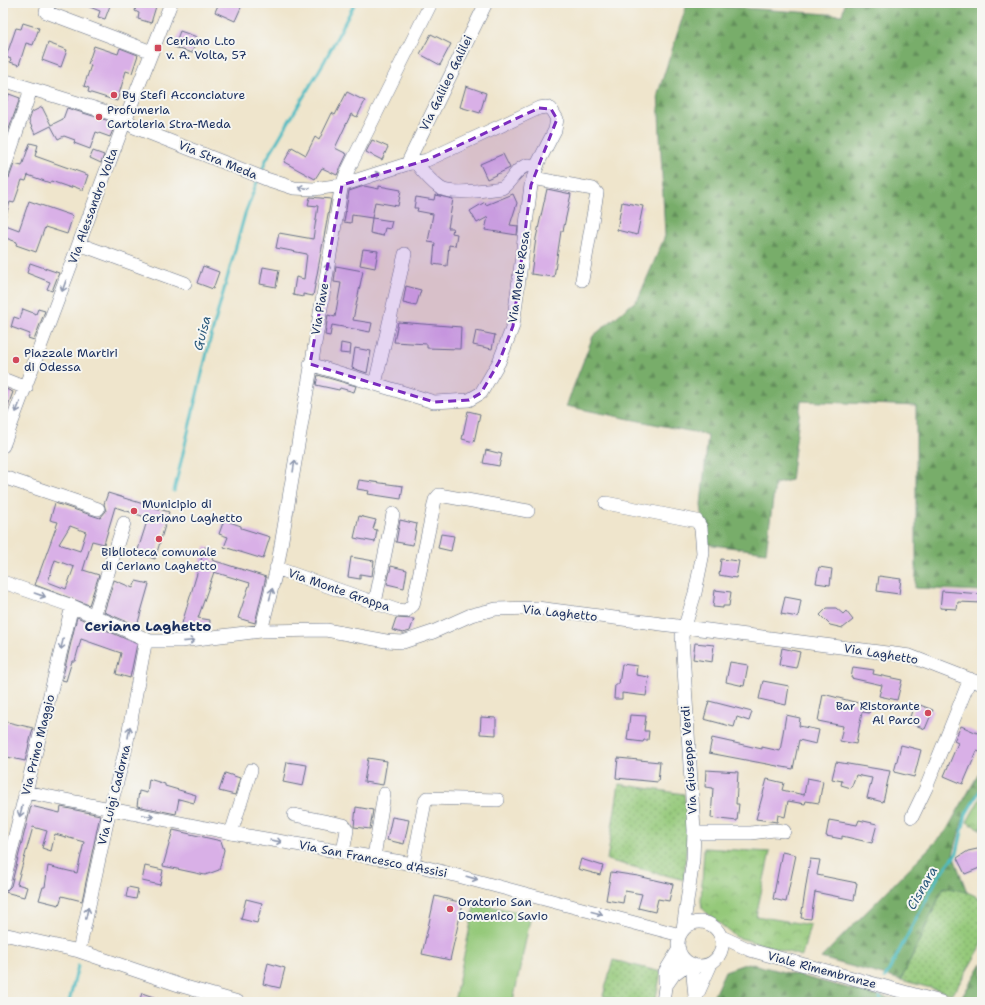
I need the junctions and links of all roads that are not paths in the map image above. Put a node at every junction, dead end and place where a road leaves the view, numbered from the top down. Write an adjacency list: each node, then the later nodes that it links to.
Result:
1 (49, 3): 5 (street)
2 (171, 3): 5 (street, Via Alessandro Volta)
3 (431, 3): 14 (street, Via Piave)
4 (486, 3): 10 (street, Via Galileo Galilei)
5 (152, 52): 9 (street, Via Alessandro Volta)
6 (4, 83): 7 (street, Via Stra Meda)
7 (31, 89): 9 (street, Via Stra Meda); 12 (street)
8 (546, 107): 10 (street, Via Stra Meda); 13 (street, Via Monte Rosa)
9 (126, 118): 14 (street, Via Stra Meda, one-way to 9); 15 (street, Via Alessandro Volta)
10 (412, 163): 11 (street); 14 (street, Via Stra Meda, one-way to 10)
11 (529, 165)
12 (3, 172)
13 (533, 178): 17 (street); 21 (street, Via Monte Rosa)
14 (342, 186): 19 (street, Via Piave, one-way to 14)
15 (79, 244): 18 (street); 22 (street, Via Alessandro Volta, one-way to 22)
16 (405, 254): 21 (street)
17 (582, 280)
18 (185, 284)
19 (310, 364): 21 (street, Via Monte Rosa); 30 (street, Via Piave, one-way to 19)
20 (3, 379): 22 (street)
21 (375, 384)
22 (26, 388): 23 (street, Via Alessandro Volta, one-way to 23)
23 (3, 446)
24 (3, 477): 26 (street)
25 (606, 503): 35 (street, Via Giuseppe Verdi)
26 (98, 509)
27 (528, 511): 32 (street, Via Monte Grappa)
28 (393, 514): 32 (street)
29 (124, 523): 34 (street)
30 (276, 568): 32 (street, Via Monte Grappa); 36 (street, Via Piave, one-way to 30)
31 (3, 582): 33 (street, one-way to 33)
32 (375, 603)
33 (72, 606): 34 (street); 40 (street, Via Primo Maggio, one-way to 40)
34 (94, 616): 37 (street)
35 (683, 628): 36 (street, Via Laghetto); 38 (street, Via Laghetto); 48 (street, Via Giuseppe Verdi)
36 (261, 631): 37 (street, Via Laghetto, one-way to 36)
37 (150, 641): 43 (street, Via Luigi Cadorna, one-way to 37)
38 (976, 681): 45 (street, Via Laghetto)
39 (251, 770): 47 (street)
40 (26, 792): 43 (street, Via San Francesco d'Assisi); 54 (street, Via Primo Maggio, one-way to 54)
41 (384, 794): 52 (street)
42 (498, 800): 53 (street)
43 (110, 808): 47 (street, Via San Francesco d'Assisi, one-way to 47); 62 (street, Via Luigi Cadorna, one-way to 43)
44 (294, 815): 51 (street)
45 (912, 816)
46 (784, 831): 49 (street)
47 (231, 833): 51 (street, Via San Francesco d'Assisi, one-way to 51)
48 (694, 833): 49 (street); 55 (street, Via Giuseppe Verdi)
49 (750, 833): 50 (street)
50 (770, 842)
51 (343, 852): 52 (street, Via San Francesco d'Assisi)
52 (374, 857): 53 (street, Via San Francesco d'Assisi)
53 (413, 864): 57 (street, Via San Francesco d'Assisi, one-way to 57)
54 (3, 884)
55 (689, 892): 56 (street, Via Giuseppe Verdi); 57 (street, Via Giuseppe Verdi)
56 (702, 922): 57 (street); 59 (street)
57 (682, 932): 60 (street)
58 (3, 934): 62 (street)
59 (722, 937): 61 (street, Viale Rimembranze); 63 (street)
60 (679, 949): 64 (street); 65 (street)
61 (750, 950): 63 (street, Viale Rimembranze); 69 (street, Viale Rimembranze)
62 (79, 951): 67 (street)
63 (715, 960): 64 (street); 66 (street)
64 (690, 964): 65 (street); 66 (street)
65 (665, 987): 68 (street)
66 (694, 1000)
67 (238, 1002)
68 (663, 1002)
69 (941, 1002)

